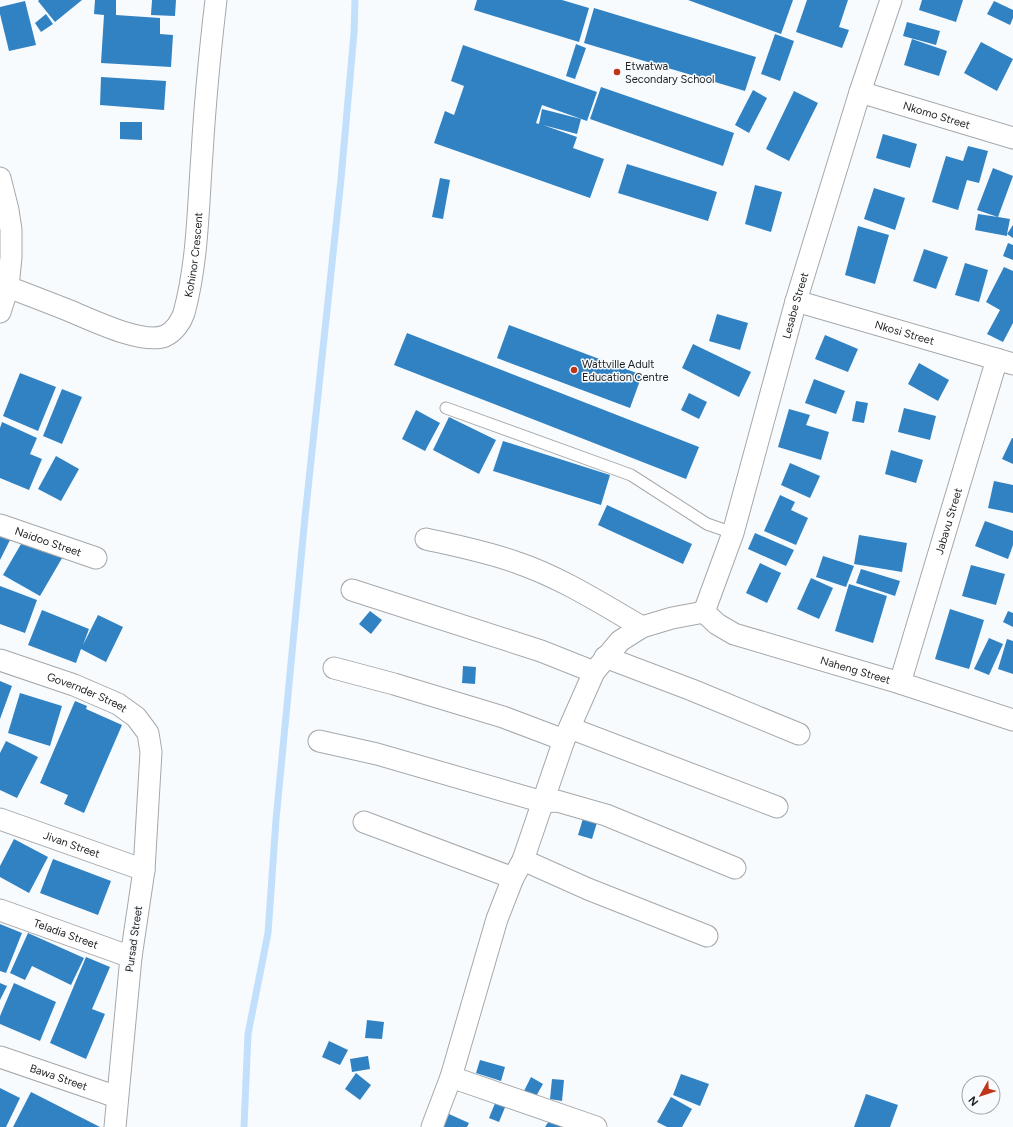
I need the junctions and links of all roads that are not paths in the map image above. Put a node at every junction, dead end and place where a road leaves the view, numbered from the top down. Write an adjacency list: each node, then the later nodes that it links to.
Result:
1 (216, 0): 6 (street, Kohinor Crescent)
2 (890, 0): 3 (street, Lesabe Street)
3 (860, 92): 4 (street, Nkomo Street); 7 (street, Lesabe Street)
4 (1013, 138)
5 (0, 178): 6 (street)
6 (8, 287): 8 (street)
7 (796, 301): 9 (street, Nkosi Street); 12 (street, Lesabe Street)
8 (0, 312)
9 (1005, 362): 21 (street, Jabavu Street)
10 (446, 408): 12 (lane)
11 (0, 525): 14 (street, Naidoo Street)
12 (733, 533): 16 (street, Lesabe Street)
13 (426, 540): 17 (street)
14 (96, 558)
15 (352, 590): 19 (street)
16 (704, 612): 17 (street); 21 (street, Naheng Street)
17 (642, 627): 19 (street)
18 (0, 660): 26 (street, Governder Street)
19 (600, 665): 23 (street); 24 (street)
20 (334, 668): 23 (street)
21 (900, 683): 22 (street, Naheng Street)
22 (1013, 720)
23 (567, 734): 27 (street); 28 (street)
24 (798, 734)
25 (319, 741): 27 (street)
26 (151, 752): 33 (street, Pursad Street)
27 (544, 802): 31 (street); 32 (street)
28 (777, 807)
29 (0, 819): 33 (street, Jivan Street)
30 (364, 822): 34 (street)
31 (523, 860): 34 (street); 36 (street)
32 (735, 868)
33 (144, 870): 37 (street, Pursad Street)
34 (513, 878): 39 (street)
35 (0, 910): 37 (street, Teladia Street)
36 (707, 936)
37 (131, 957): 40 (street, Pursad Street)
38 (0, 1057): 40 (street, Bawa Street)
39 (451, 1077): 42 (street); 43 (street)
40 (117, 1098): 41 (street, Pursad Street)
41 (115, 1127)
42 (432, 1127)
43 (596, 1127)

